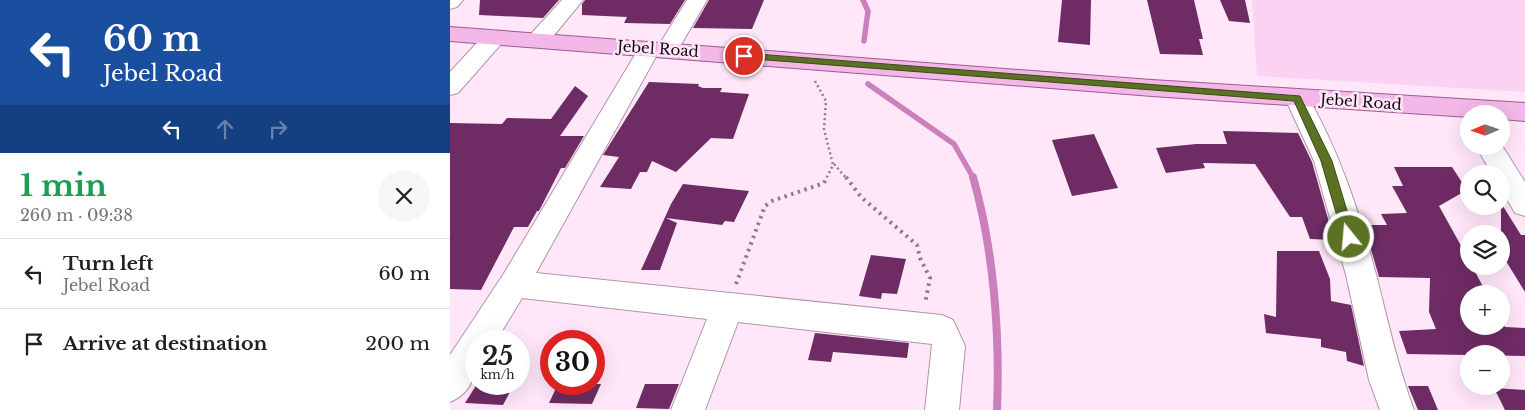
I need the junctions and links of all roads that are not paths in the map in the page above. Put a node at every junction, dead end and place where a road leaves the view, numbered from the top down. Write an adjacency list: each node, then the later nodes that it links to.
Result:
1 (453, 0): 4 (street)
2 (574, 0): 7 (street)
3 (697, 0): 8 (street)
4 (450, 3)
5 (450, 34): 6 (main road, Jebel Road)
6 (494, 38): 7 (main road, Jebel Road); 9 (street)
7 (538, 40): 8 (main road, Jebel Road)
8 (658, 49): 10 (main road, Jebel Road); 16 (street)
9 (450, 87)
10 (1297, 98): 11 (main road, Jebel Road); 23 (street)
11 (1460, 110)
12 (1510, 112): 13 (main road, Jebel Road)
13 (1525, 112)
14 (1494, 155): 15 (street)
15 (1525, 205)
16 (514, 284): 17 (street); 18 (street)
17 (728, 306): 21 (street); 22 (street)
18 (485, 330)
19 (465, 361): 20 (street)
20 (450, 385)
21 (688, 410)
22 (942, 410)
23 (1398, 410)

